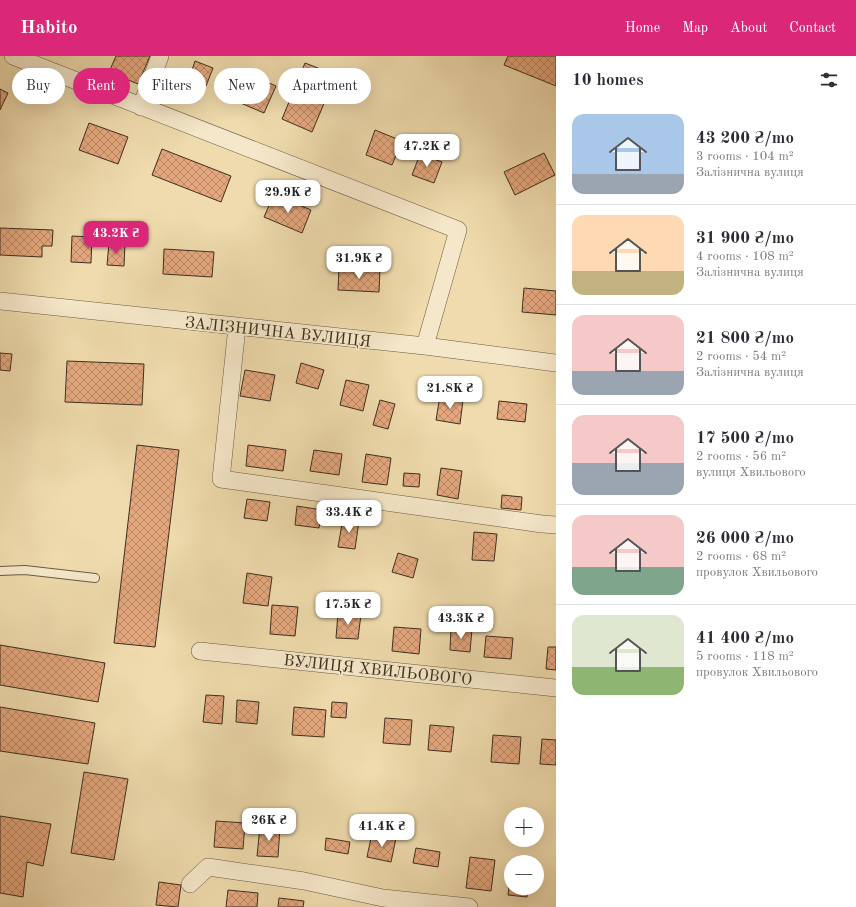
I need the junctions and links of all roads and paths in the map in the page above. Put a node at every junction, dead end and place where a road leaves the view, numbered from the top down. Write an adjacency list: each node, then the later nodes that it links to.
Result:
1 (13, 56): 3 (street)
2 (160, 56): 3 (street)
3 (141, 107): 6 (street)
4 (0, 301): 5 (street, ЗАЛІЗНИЧНА ВУЛИЦЯ)
5 (238, 327): 6 (street, ЗАЛІЗНИЧНА ВУЛИЦЯ); 8 (street)
6 (425, 346): 7 (street, ЗАЛІЗНИЧНА ВУЛИЦЯ)
7 (556, 363)
8 (556, 525)
9 (0, 571): 10 (lane)
10 (95, 578)
11 (200, 651): 12 (street, ВУЛИЦЯ ХВИЛЬОВОГО)
12 (556, 688)
13 (190, 884): 14 (street)
14 (383, 902): 15 (street)
15 (469, 907)

